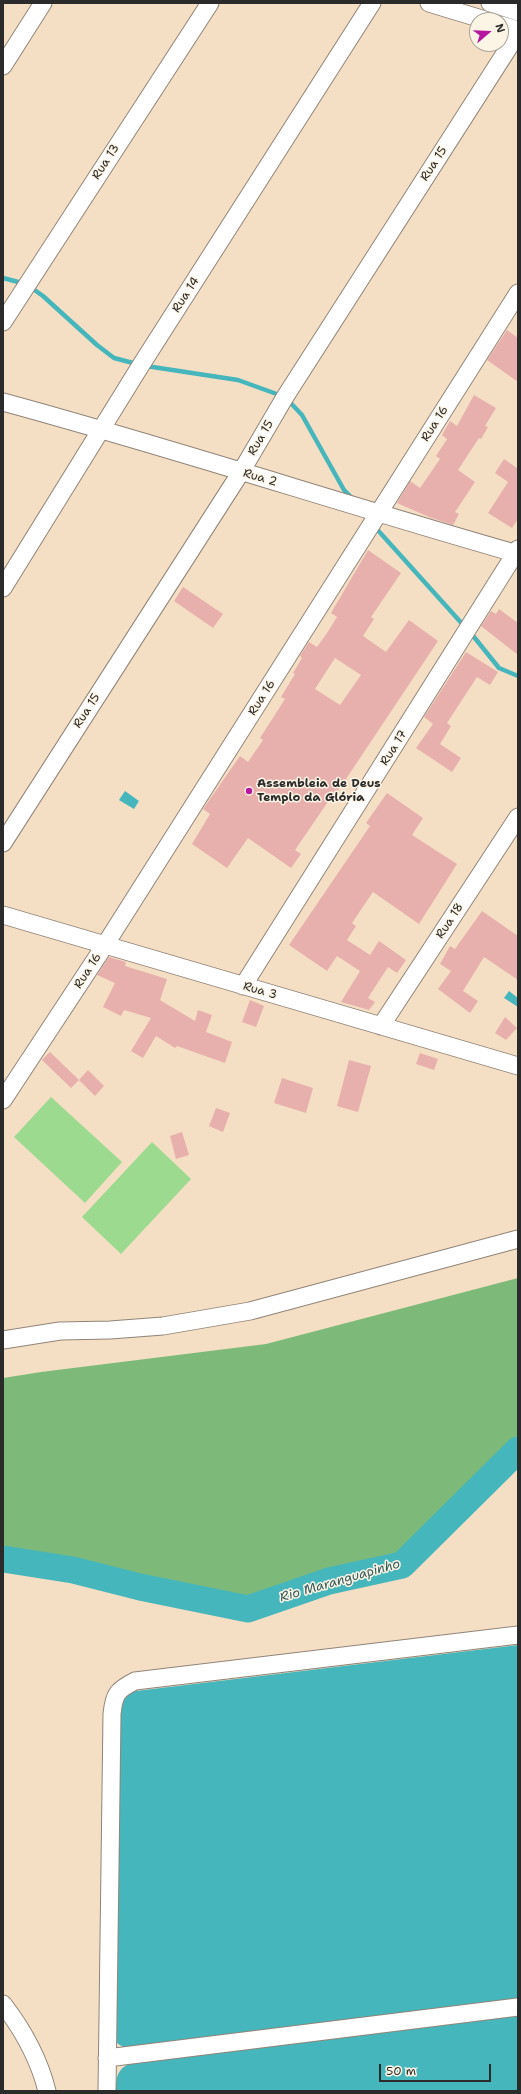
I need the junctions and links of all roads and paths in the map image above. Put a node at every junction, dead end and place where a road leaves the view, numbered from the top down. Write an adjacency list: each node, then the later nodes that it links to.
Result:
1 (43, 3): 9 (street)
2 (210, 3): 11 (street, Rua 13)
3 (372, 3): 13 (street, Rua 14)
4 (429, 3): 7 (street)
5 (490, 3): 6 (street)
6 (518, 12)
7 (469, 15)
8 (518, 31): 14 (street, Rua 15)
9 (3, 66)
10 (518, 293): 15 (street, Rua 16)
11 (3, 322)
12 (3, 402): 13 (street, Rua 2)
13 (102, 429): 14 (street, Rua 2); 17 (street, Rua 14)
14 (241, 472): 15 (street, Rua 2); 19 (street, Rua 15)
15 (379, 512): 16 (street, Rua 2); 21 (street, Rua 16)
16 (517, 552): 22 (street, Rua 17)
17 (3, 588)
18 (518, 817): 23 (street, Rua 18)
19 (3, 842)
20 (3, 915): 21 (street, Rua 3)
21 (105, 945): 22 (street, Rua 3); 25 (street, Rua 16)
22 (243, 986): 23 (street, Rua 3)
23 (381, 1026): 24 (street, Rua 3)
24 (518, 1066)
25 (3, 1100)
26 (518, 1239): 28 (street)
27 (3, 1334): 28 (street)
28 (24, 1337): 29 (street)
29 (3, 1340)
30 (518, 1635): 33 (street)
31 (3, 2004): 34 (street)
32 (518, 2007): 33 (street)
33 (107, 2058): 35 (street)
34 (48, 2091)
35 (107, 2091)

